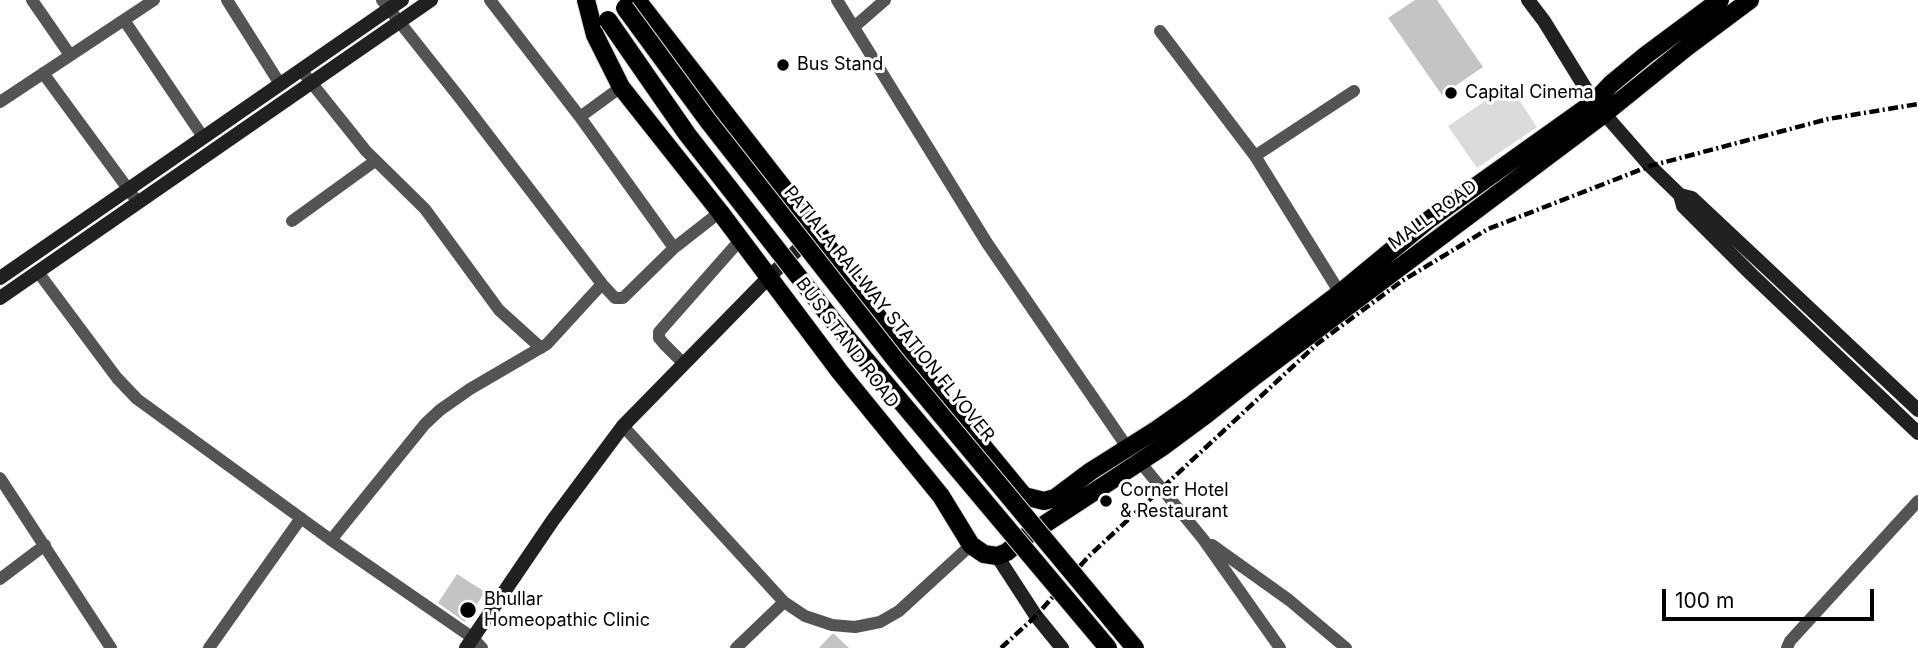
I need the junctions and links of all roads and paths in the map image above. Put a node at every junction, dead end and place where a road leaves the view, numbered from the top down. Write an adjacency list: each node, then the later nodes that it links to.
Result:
1 (32, 0): 20 (street)
2 (154, 0): 16 (street)
3 (227, 0): 23 (street)
4 (402, 0): 15 (street)
5 (431, 0): 17 (street)
6 (490, 0): 29 (street)
7 (586, 0): 25 (main road, BUS STAND ROAD)
8 (593, 0): 69 (main road, bridge)
9 (836, 0): 18 (street)
10 (885, 0): 18 (street)
11 (1528, 0): 28 (street)
12 (1720, 0): 28 (main road, MALL ROAD)
13 (1750, 0): 28 (main road, MALL ROAD)
14 (626, 3): 38 (main road); 70 (main road, PATIALA RAILWAY STATION FLYOVER, bridge)
15 (385, 5): 17 (street); 21 (street)
16 (124, 20): 20 (street); 30 (street)
17 (399, 22): 24 (street); 44 (street)
18 (854, 27): 52 (street)
19 (1160, 31): 31 (street)
20 (70, 55): 22 (street)
21 (301, 69): 23 (street); 24 (street)
22 (43, 73): 27 (street); 33 (street)
23 (280, 84): 30 (street)
24 (311, 84): 32 (street); 35 (street)
25 (621, 87): 29 (street); 36 (main road, BUS STAND ROAD)
26 (1354, 91): 31 (street)
27 (0, 102)
28 (1599, 108): 34 (street); 45 (main road, MALL ROAD); 53 (main road, MALL ROAD)
29 (580, 117): 40 (street)
30 (203, 137): 33 (street)
31 (1255, 156): 45 (street)
32 (375, 161): 37 (street); 47 (street)
33 (129, 190): 35 (street); 43 (street)
34 (1681, 195): 49 (street); 51 (street)
35 (138, 203): 41 (street)
36 (720, 212): 39 (main road, BUS STAND ROAD); 40 (street)
37 (292, 221)
38 (817, 231): 42 (street); 52 (main road)
39 (741, 239): 42 (main road, BUS STAND ROAD); 48 (street)
40 (674, 248): 44 (street)
41 (38, 272): 46 (street); 56 (street)
42 (770, 276): 48 (street); 60 (main road, BUS STAND ROAD)
43 (0, 278)
44 (602, 284): 47 (street)
45 (1340, 293): 52 (main road, MALL ROAD)
46 (0, 298)
47 (541, 348): 58 (street)
48 (684, 364): 50 (street)
49 (1918, 410)
50 (623, 426): 63 (street); 64 (street)
51 (1918, 433)
52 (1127, 447)
53 (1140, 462): 57 (street); 61 (main road)
54 (0, 478): 59 (street)
55 (1918, 501): 73 (street)
56 (301, 518): 58 (street); 66 (street)
57 (1203, 539): 71 (street); 72 (street)
58 (331, 540): 64 (street)
59 (45, 545): 62 (street); 65 (street)
60 (971, 545): 61 (main road); 63 (street)
61 (996, 556): 68 (street)
62 (0, 579)
63 (784, 602): 67 (street)
64 (474, 645)
65 (111, 648)
66 (209, 648)
67 (736, 648)
68 (1062, 648)
69 (1108, 648)
70 (1135, 648)
71 (1280, 648)
72 (1346, 648)
73 (1787, 648)

